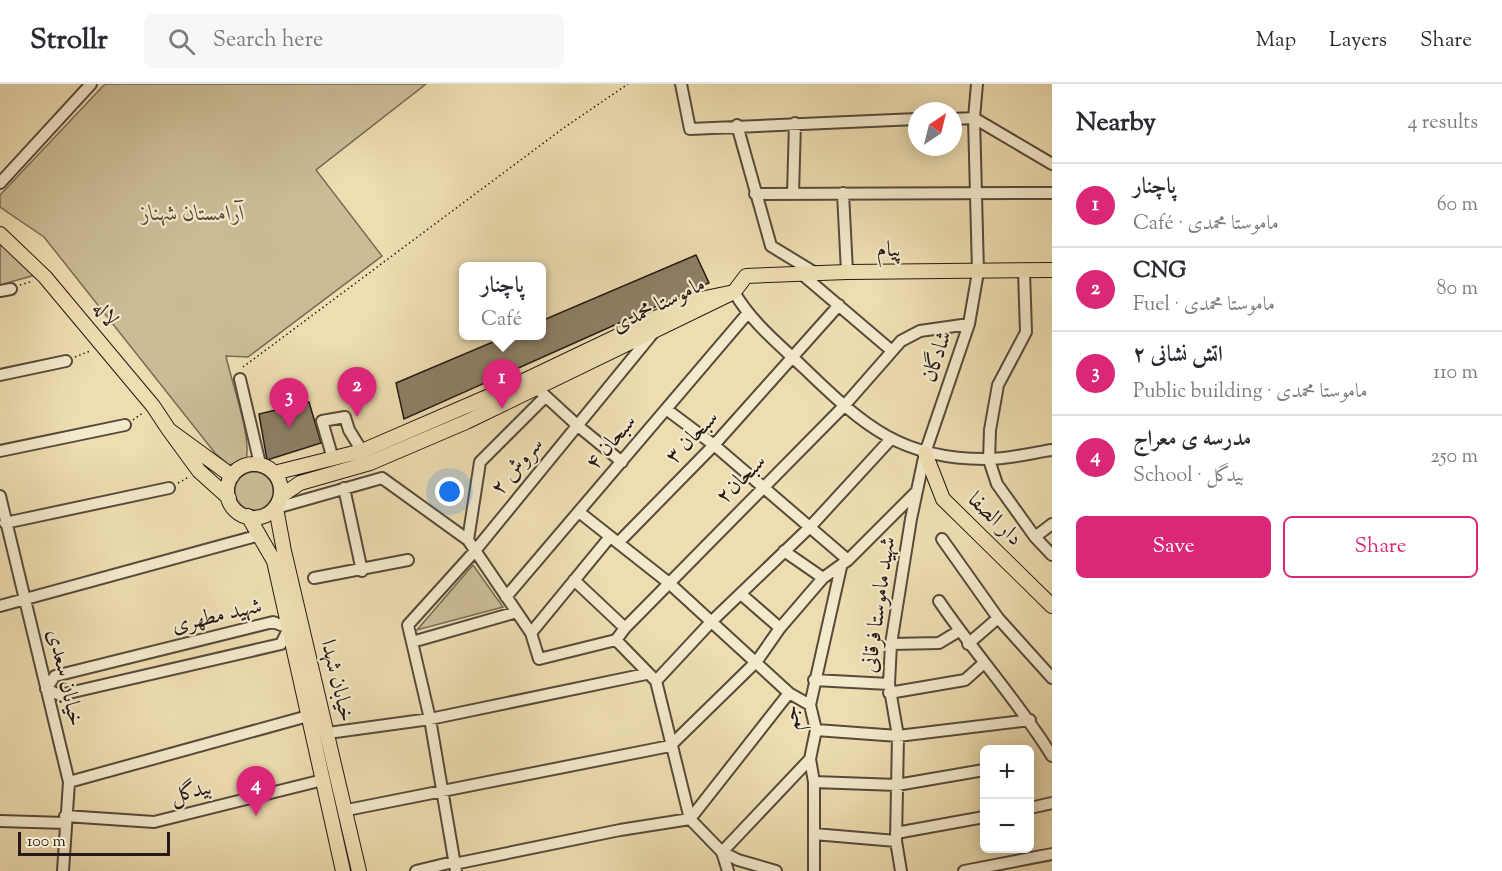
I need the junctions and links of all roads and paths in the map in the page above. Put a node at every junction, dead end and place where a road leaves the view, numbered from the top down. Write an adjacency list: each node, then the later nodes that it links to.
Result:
1 (91, 84): 11 (street)
2 (628, 84): 35 (path)
3 (681, 84): 9 (street)
4 (977, 84): 6 (street, شادگان)
5 (962, 118): 6 (street)
6 (974, 118): 10 (street); 13 (street, شادگان)
7 (908, 120): 8 (street)
8 (795, 123): 9 (street); 16 (street)
9 (736, 125): 15 (street)
10 (1052, 164)
11 (0, 183)
12 (843, 193): 13 (street); 16 (street); 20 (street)
13 (978, 193): 14 (street); 21 (street, شادگان)
14 (1052, 193)
15 (755, 194): 16 (street); 22 (street)
16 (793, 194)
17 (0, 234): 23 (main road, لاله)
18 (1024, 270): 19 (main road, پیام); 21 (main road, پیام); 50 (street)
19 (1052, 270)
20 (847, 272): 21 (main road, پیام); 22 (main road, پیام)
21 (978, 272): 28 (street, شادگان)
22 (811, 275): 25 (main road, پیام); 26 (street)
23 (45, 276): 24 (path); 30 (main road, لاله)
24 (5, 290)
25 (734, 292): 27 (street); 29 (main road, ماموستا محمدی); 45 (main road, ماموستا محمدی)
26 (839, 305): 31 (street); 32 (street, سبحان ۳)
27 (747, 314): 32 (street); 39 (street, سبحان ۴)
28 (969, 324): 31 (street, سبحان۲); 48 (street, شادگان)
29 (655, 331): 36 (main road, ماموستا محمدی); 41 (street, سروش ۲)
30 (102, 346): 33 (path); 37 (main road, لاله)
31 (892, 351): 38 (street, سبحان۲)
32 (794, 358): 38 (street); 44 (street, سبحان ۳)
33 (66, 361): 34 (street)
34 (0, 375)
35 (240, 379): 52 (street)
36 (541, 393): 41 (street); 62 (main road, ماموستا محمدی); 71 (street)
37 (153, 406): 40 (path); 42 (main road, لاله)
38 (844, 406): 43 (street); 56 (street, سبحان۲)
39 (666, 409): 44 (street); 51 (street, سبحان ۴)
40 (125, 425): 47 (street)
41 (578, 426): 51 (street); 73 (street, سروش ۲)
42 (169, 430): 53 (main road, لاله); 55 (main road)
43 (890, 440): 48 (street); 67 (street)
44 (714, 445): 56 (street); 72 (street, سبحان ۳)
45 (362, 450): 49 (main road, ماموستا محمدی); 49 (street)
46 (1052, 450): 50 (street)
47 (0, 451)
48 (925, 453): 50 (street); 59 (street, شهید ماموستا فرقانی); 88 (main road, دار الصفا)
49 (333, 459): 54 (main road, ماموستا محمدی)
50 (989, 459): 69 (street)
51 (622, 462): 63 (street, سبحان ۴)
52 (260, 464): 54 (main road); 55 (main road)
53 (199, 471): 57 (path); 61 (main road, لاله)
54 (274, 473): 62 (main road)
55 (232, 477): 61 (main road)
56 (762, 487): 67 (street); 82 (street, سبحان۲)
57 (169, 488): 66 (street)
58 (344, 488): 62 (street); 71 (street); 78 (street)
59 (917, 490): 77 (street); 99 (street, شهید ماموستا فرقانی)
60 (0, 496): 66 (street, خیابان سعدی)
61 (229, 498): 64 (main road)
62 (279, 501): 64 (main road); 92 (main road, خیابان شهدا)
63 (579, 512): 72 (street); 84 (street, سبحان ۴)
64 (248, 516): 68 (main road, خیابان شهدا)
65 (1052, 524): 69 (street)
66 (4, 527): 85 (street, خیابان سعدی)
67 (810, 527): 74 (street); 77 (street)
68 (260, 535): 85 (street); 92 (main road, خیابان شهدا)
69 (1035, 537): 75 (street)
70 (942, 539): 90 (street)
71 (468, 540): 73 (street)
72 (613, 541): 81 (street, سبحان ۳); 82 (street)
73 (474, 552): 84 (street); 98 (street, سروش ۲)
74 (784, 552): 80 (street); 83 (street)
75 (1052, 555)
76 (408, 560): 78 (street)
77 (844, 563): 80 (street); 105 (street, جم)
78 (362, 571): 79 (street)
79 (314, 578)
80 (823, 578): 94 (street)
81 (574, 580): 93 (street); 96 (street, سبحان ۳)
82 (669, 583): 91 (street); 93 (street, سبحان۲)
83 (742, 594): 91 (street); 94 (street)
84 (506, 597): 89 (street)
85 (25, 600): 87 (street); 107 (street, خیابان سعدی)
86 (939, 601): 95 (street)
87 (0, 606)
88 (1052, 606)
89 (518, 612): 96 (street); 98 (street)
90 (998, 618): 100 (street); 104 (street)
91 (711, 621): 101 (street); 106 (street)
92 (295, 626): 107 (street, شهید مطهری); 107 (street, شهید مطهری); 111 (main road, خیابان شهدا); 115 (main road, خیابان شهدا)
93 (625, 628): 97 (street, سبحان۲)
94 (780, 628): 101 (street)
95 (959, 630): 99 (street); 100 (street)
96 (531, 633): 97 (street)
97 (616, 640): 103 (street)
98 (412, 642): 112 (street)
99 (891, 644): 108 (street, شهید ماموستا فرقانی)
100 (968, 644): 102 (street)
101 (757, 662): 109 (street); 117 (street)
102 (984, 663): 108 (street); 113 (street)
103 (646, 674): 106 (street); 112 (street)
104 (1052, 678)
105 (814, 680): 108 (street); 110 (street, جم)
106 (656, 681): 117 (street)
107 (46, 688): 122 (street, خیابان سعدی)
108 (889, 688): 116 (street, شهید ماموستا فرقانی)
109 (789, 693): 110 (street); 130 (street)
110 (810, 705): 114 (street, جم)
111 (308, 716): 121 (main road, خیابان شهدا); 122 (street)
112 (430, 718): 115 (street); 125 (street)
113 (1030, 720): 116 (street); 118 (street)
114 (816, 730): 116 (street); 119 (street, جم)
115 (328, 733): 128 (main road, خیابان شهدا)
116 (898, 736): 124 (street, شهید ماموستا فرقانی)
117 (670, 746): 125 (street); 130 (street)
118 (1052, 756)
119 (810, 759): 123 (street, جم); 135 (street)
120 (980, 771): 124 (street)
121 (323, 780): 132 (street, بیدگل); 141 (main road, خیابان شهدا)
122 (69, 782): 132 (street, خیابان سعدی)
123 (814, 782): 124 (street); 133 (street, جم)
124 (897, 785): 134 (street, شهید ماموستا فرقانی)
125 (441, 790): 128 (street); 137 (street)
126 (1052, 803): 127 (street)
127 (1034, 807)
128 (347, 810): 142 (main road, خیابان شهدا)
129 (980, 818): 134 (street)
130 (690, 819): 135 (street); 137 (street)
131 (0, 820): 132 (street, بیدگل)
132 (65, 820): 140 (street, خیابان سعدی)
133 (814, 834): 134 (street); 146 (street, جم)
134 (896, 837): 147 (street, شهید ماموستا فرقانی)
135 (722, 852): 138 (street); 144 (street)
136 (1052, 854): 139 (street)
137 (454, 866): 143 (street)
138 (739, 866): 145 (street)
139 (995, 868): 148 (street)
140 (63, 871)
141 (343, 871)
142 (360, 871)
143 (416, 871)
144 (728, 871)
145 (776, 871)
146 (814, 871)
147 (901, 871)
148 (964, 871)

